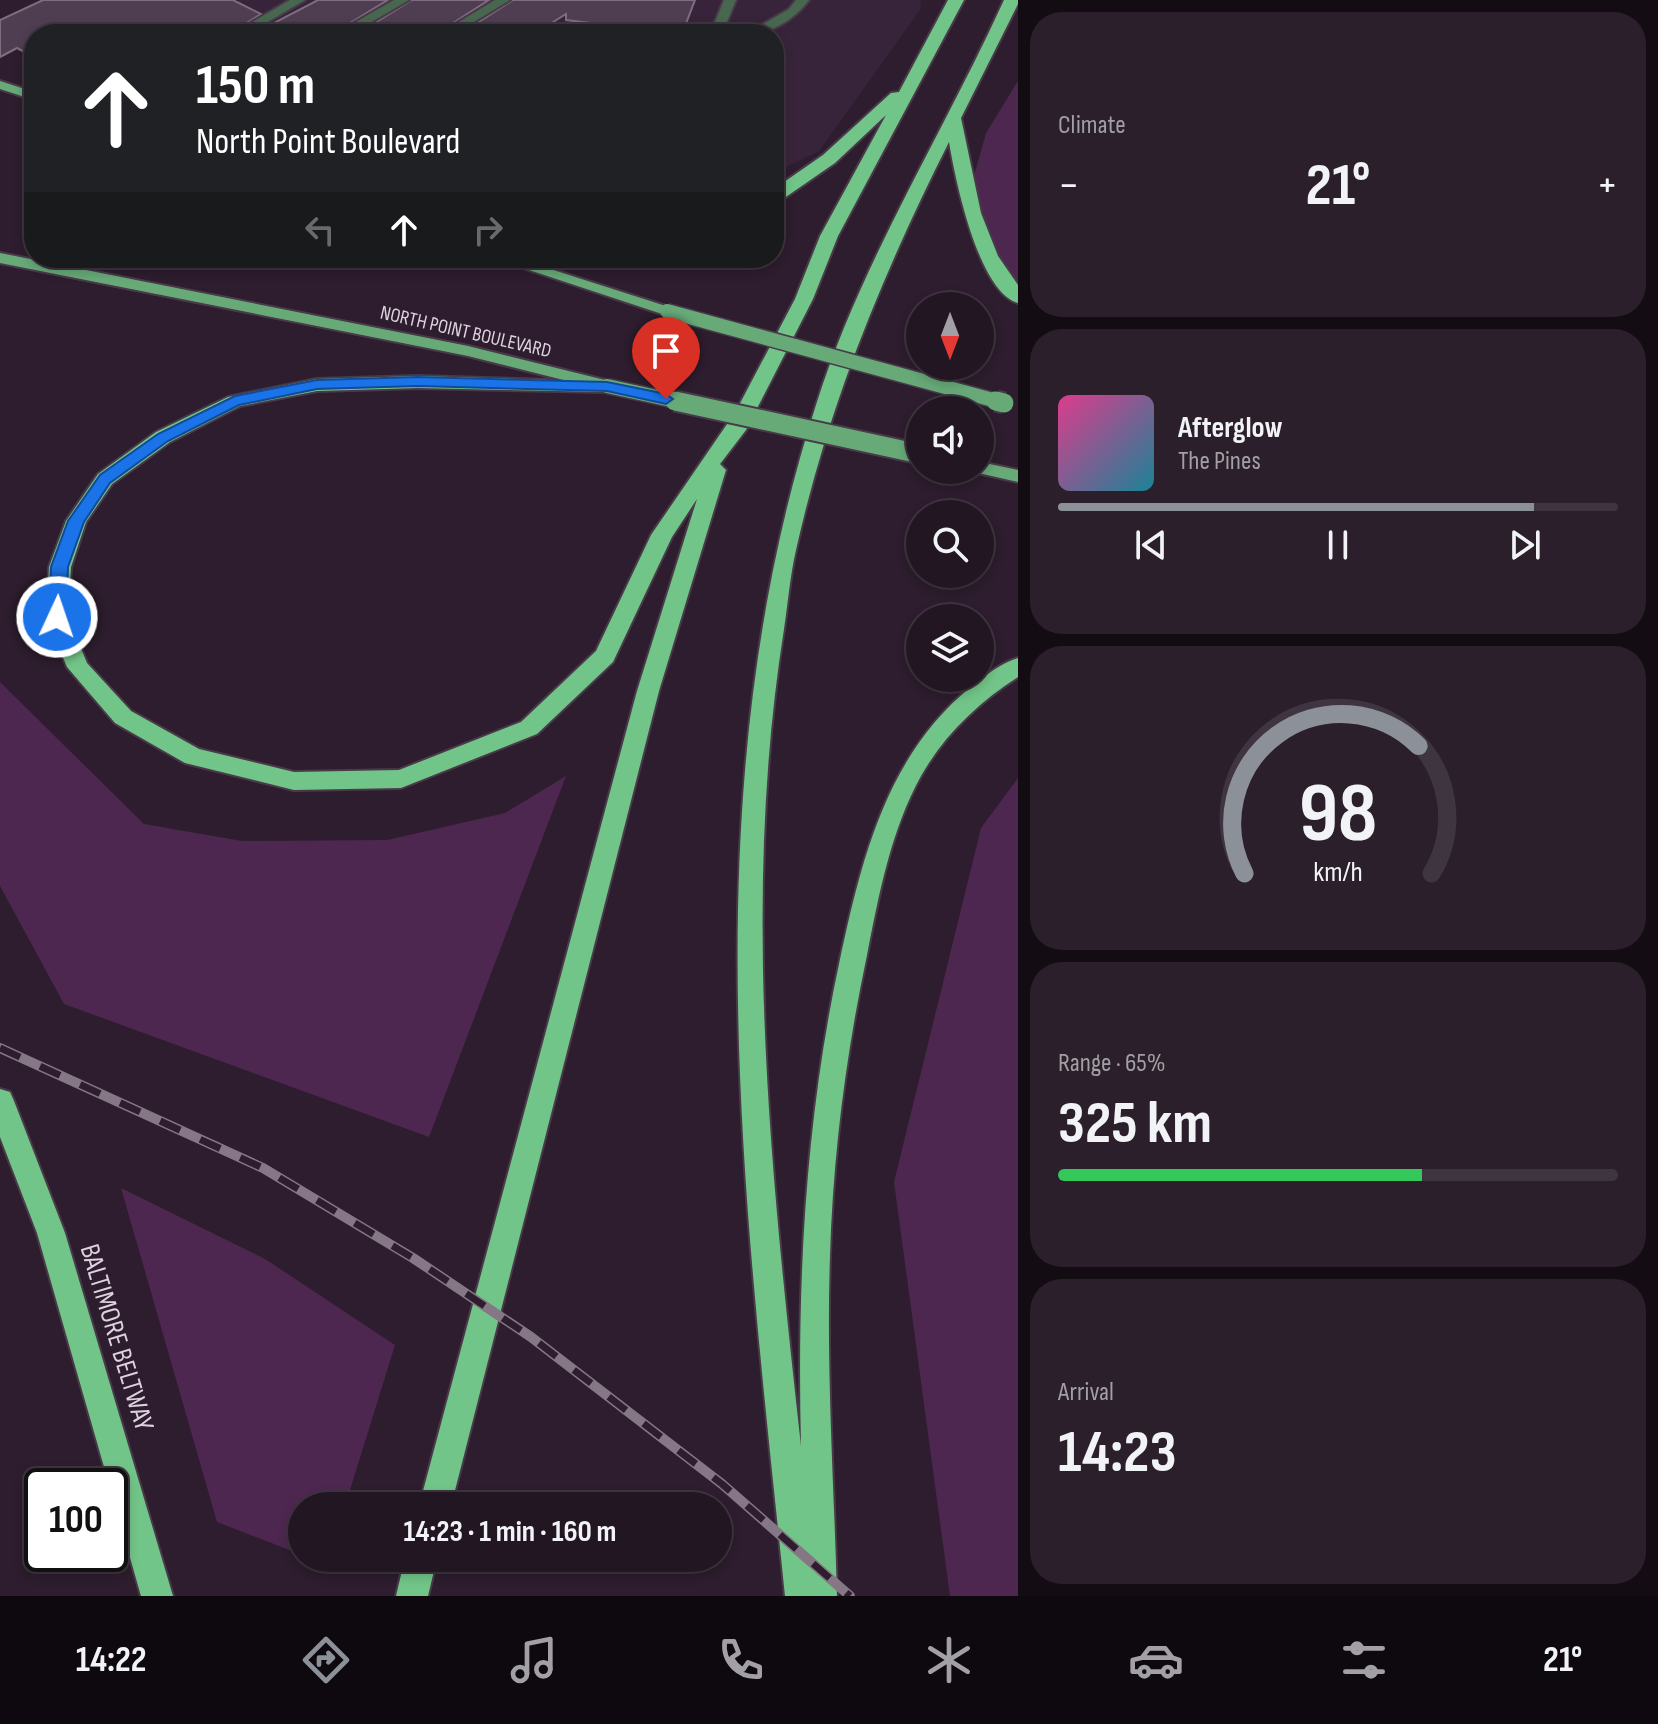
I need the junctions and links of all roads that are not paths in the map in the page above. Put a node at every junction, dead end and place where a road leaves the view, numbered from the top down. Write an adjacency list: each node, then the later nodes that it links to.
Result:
1 (299, 0): 8 (lane)
2 (403, 0): 9 (lane)
3 (504, 0): 10 (lane)
4 (730, 0): 11 (lane)
5 (803, 0): 12 (lane)
6 (1012, 0): 14 (highway)
7 (952, 2): 15 (highway)
8 (256, 24)
9 (359, 24)
10 (462, 24)
11 (720, 24)
12 (771, 24)
13 (1018, 30): 14 (highway)
14 (994, 41): 18 (highway)
15 (911, 83): 19 (highway); 27 (highway)
16 (0, 85): 17 (main road)
17 (24, 93)
18 (953, 118): 24 (highway); 37 (highway)
19 (784, 190)
20 (0, 258): 21 (main road, NORTH POINT BOULEVARD)
21 (24, 263)
22 (50, 268): 25 (main road, NORTH POINT BOULEVARD)
23 (532, 268): 26 (main road, bridge)
24 (1018, 297)
25 (607, 386): 27 (highway); 28 (main road, NORTH POINT BOULEVARD, bridge)
26 (1011, 405)
27 (742, 416): 33 (highway)
28 (906, 451)
29 (994, 471): 30 (main road)
30 (1018, 476)
31 (1018, 666): 38 (highway)
32 (0, 1101): 35 (highway, BALTIMORE BELTWAY)
33 (439, 1492)
34 (418, 1572): 36 (highway)
35 (157, 1596)
36 (412, 1596)
37 (801, 1596)
38 (821, 1596)

